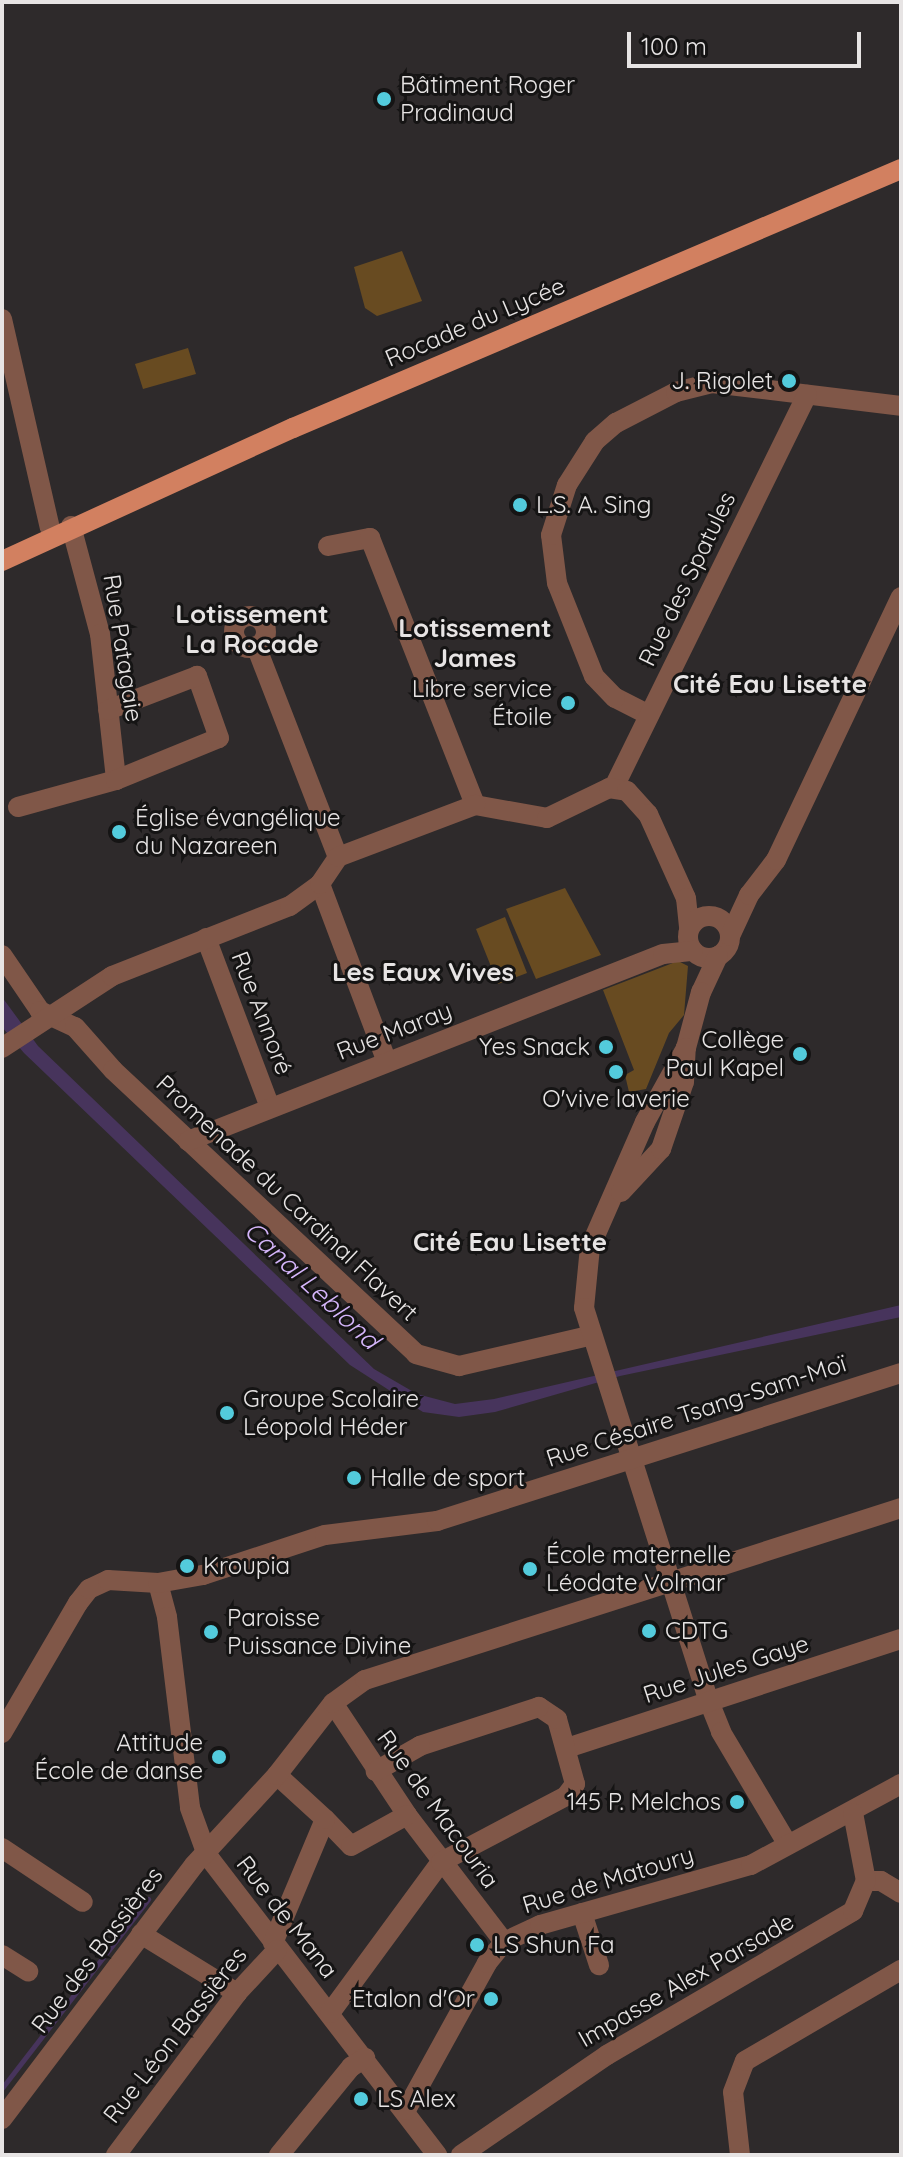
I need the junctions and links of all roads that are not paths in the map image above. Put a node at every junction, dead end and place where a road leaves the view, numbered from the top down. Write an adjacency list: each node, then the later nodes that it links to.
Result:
1 (901, 169): 5 (main road, Rocade du Lycée)
2 (2, 319): 6 (street)
3 (807, 395): 4 (street); 13 (street, Rue des Spatules); 13 (street)
4 (901, 406)
5 (71, 526): 6 (main road, Rocade du Lycée); 9 (main road, Rocade du Lycée); 12 (street, Rue Patagaie)
6 (50, 528): 8 (main road, Rocade du Lycée)
7 (328, 546): 16 (street)
8 (2, 551)
9 (2, 561)
10 (901, 597): 20 (street)
11 (256, 646): 18 (street)
12 (108, 710): 14 (street, Rue Patagaie); 14 (street)
13 (649, 715): 15 (street, Rue des Spatules)
14 (116, 780): 17 (street)
15 (614, 787): 16 (street); 21 (street)
16 (475, 805): 18 (street)
17 (18, 807)
18 (338, 857): 19 (street)
19 (320, 884): 23 (street); 29 (street)
20 (749, 895): 21 (street, Rue Maray); 22 (street)
21 (697, 934): 22 (street); 25 (street); 26 (street); 29 (street, Rue Maray)
22 (730, 936): 25 (street)
23 (206, 938): 27 (street); 30 (street, Rue Annoré)
24 (2, 955): 27 (street, Promenade du Cardinal Flavert)
25 (718, 956): 26 (street)
26 (701, 992): 32 (street)
27 (46, 1020): 28 (street); 31 (street, Promenade du Cardinal Flavert)
28 (2, 1048)
29 (387, 1062): 30 (street, Rue Maray)
30 (270, 1107): 31 (street, Rue Maray)
31 (188, 1141): 32 (street, Promenade du Cardinal Flavert)
32 (592, 1344): 34 (street)
33 (901, 1373): 34 (street, Rue Césaire Tsang-Sam-Moï)
34 (630, 1460): 36 (street); 37 (street, Rue Césaire Tsang-Sam-Moï)
35 (901, 1508): 36 (street, Rue des Bassières)
36 (670, 1580): 39 (street); 40 (street, Rue des Bassières)
37 (158, 1583): 41 (street, Rue Césaire Tsang-Sam-Moï); 51 (street, Rue de Mana)
38 (901, 1639): 39 (street, Rue Jules Gaye)
39 (708, 1699): 42 (street, Rue Jules Gaye); 49 (street)
40 (333, 1703): 43 (street, Rue de Macouria); 44 (street, Rue des Bassières)
41 (2, 1733)
42 (567, 1748): 43 (street); 52 (street)
43 (376, 1771): 47 (street, Rue de Macouria)
44 (277, 1775): 48 (street); 51 (street, Rue des Bassières)
45 (901, 1784): 46 (street, Rue de Matoury)
46 (853, 1813): 49 (street, Rue de Matoury); 53 (street)
47 (407, 1815): 48 (street); 52 (street, Rue de Macouria)
48 (325, 1819): 59 (street)
49 (788, 1845): 56 (street, Rue de Matoury)
50 (2, 1848): 55 (street)
51 (207, 1855): 57 (street, Rue des Bassières); 59 (street, Rue de Mana)
52 (441, 1862): 58 (street, Rue de Macouria); 65 (street)
53 (866, 1881): 54 (street); 72 (street, Impasse Alex Parsade)
54 (901, 1893)
55 (83, 1902)
56 (582, 1913): 58 (street, Rue de Matoury); 61 (street)
57 (141, 1934): 64 (street); 68 (street, Rue des Bassières)
58 (504, 1942): 67 (street, Rue de Matoury)
59 (275, 1946): 64 (street, Rue Léon Bassières); 65 (street, Rue de Mana)
60 (2, 1955): 63 (street)
61 (599, 1965)
62 (901, 1970): 73 (street)
63 (28, 1971)
64 (237, 1993): 69 (street, Rue Léon Bassières)
65 (330, 2013): 66 (street, Rue de Mana)
66 (365, 2058): 67 (street, Rue de Mana); 70 (street)
67 (406, 2110): 71 (street, Rue de Mana)
68 (2, 2119)
69 (116, 2155)
70 (279, 2155)
71 (437, 2155)
72 (461, 2155)
73 (740, 2155)

